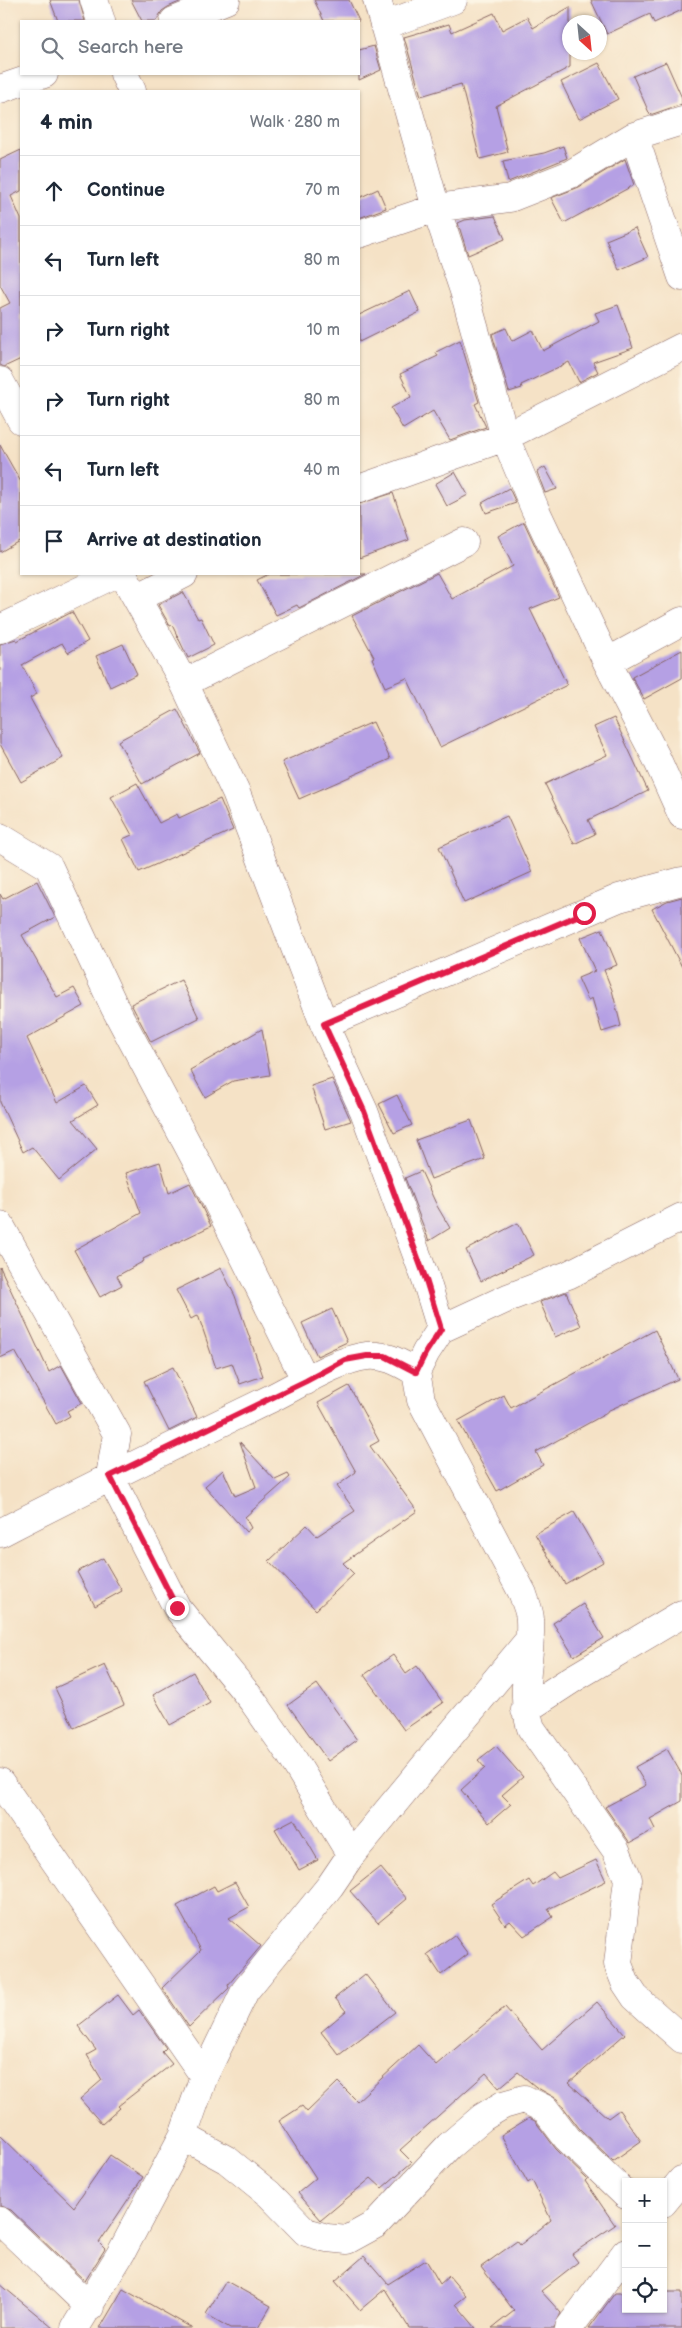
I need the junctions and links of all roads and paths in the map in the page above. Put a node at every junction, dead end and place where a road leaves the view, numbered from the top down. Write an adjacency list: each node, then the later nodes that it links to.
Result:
1 (94, 0): 5 (street)
2 (226, 0): 6 (street)
3 (453, 0): 4 (street)
4 (381, 13): 13 (street)
5 (101, 20)
6 (176, 20)
7 (41, 75): 9 (street)
8 (124, 75): 10 (street)
9 (0, 89)
10 (132, 90)
11 (682, 121): 12 (street)
12 (634, 136): 13 (street); 15 (street)
13 (436, 208): 14 (street); 19 (street)
14 (360, 234)
15 (682, 277)
16 (682, 347): 19 (street)
17 (0, 381): 18 (street)
18 (20, 418)
19 (505, 438): 20 (street); 28 (street)
20 (360, 489)
21 (464, 542): 29 (street)
22 (113, 575): 27 (street)
23 (124, 575): 25 (street)
24 (182, 575): 25 (street)
25 (137, 598): 29 (street)
26 (682, 621): 28 (street)
27 (0, 630)
28 (607, 662): 30 (street)
29 (184, 683): 33 (street)
30 (682, 815)
31 (0, 838): 38 (street)
32 (682, 882): 33 (street)
33 (324, 1024): 36 (street)
34 (682, 1217): 36 (street)
35 (0, 1225): 39 (street)
36 (441, 1329): 37 (street)
37 (416, 1372): 38 (street); 42 (street)
38 (306, 1381): 39 (street)
39 (110, 1476): 40 (street); 45 (street)
40 (0, 1533)
41 (682, 1614): 43 (street)
42 (530, 1639): 43 (street); 45 (street)
43 (526, 1710): 46 (street)
44 (0, 1782): 47 (street)
45 (351, 1855): 47 (street)
46 (682, 2039)
47 (204, 2076): 48 (street)
48 (183, 2136): 50 (street); 54 (street)
49 (682, 2180): 51 (street)
50 (622, 2191)
51 (667, 2198)
52 (0, 2221): 54 (street)
53 (622, 2257): 55 (street)
54 (83, 2318)
55 (569, 2328)

